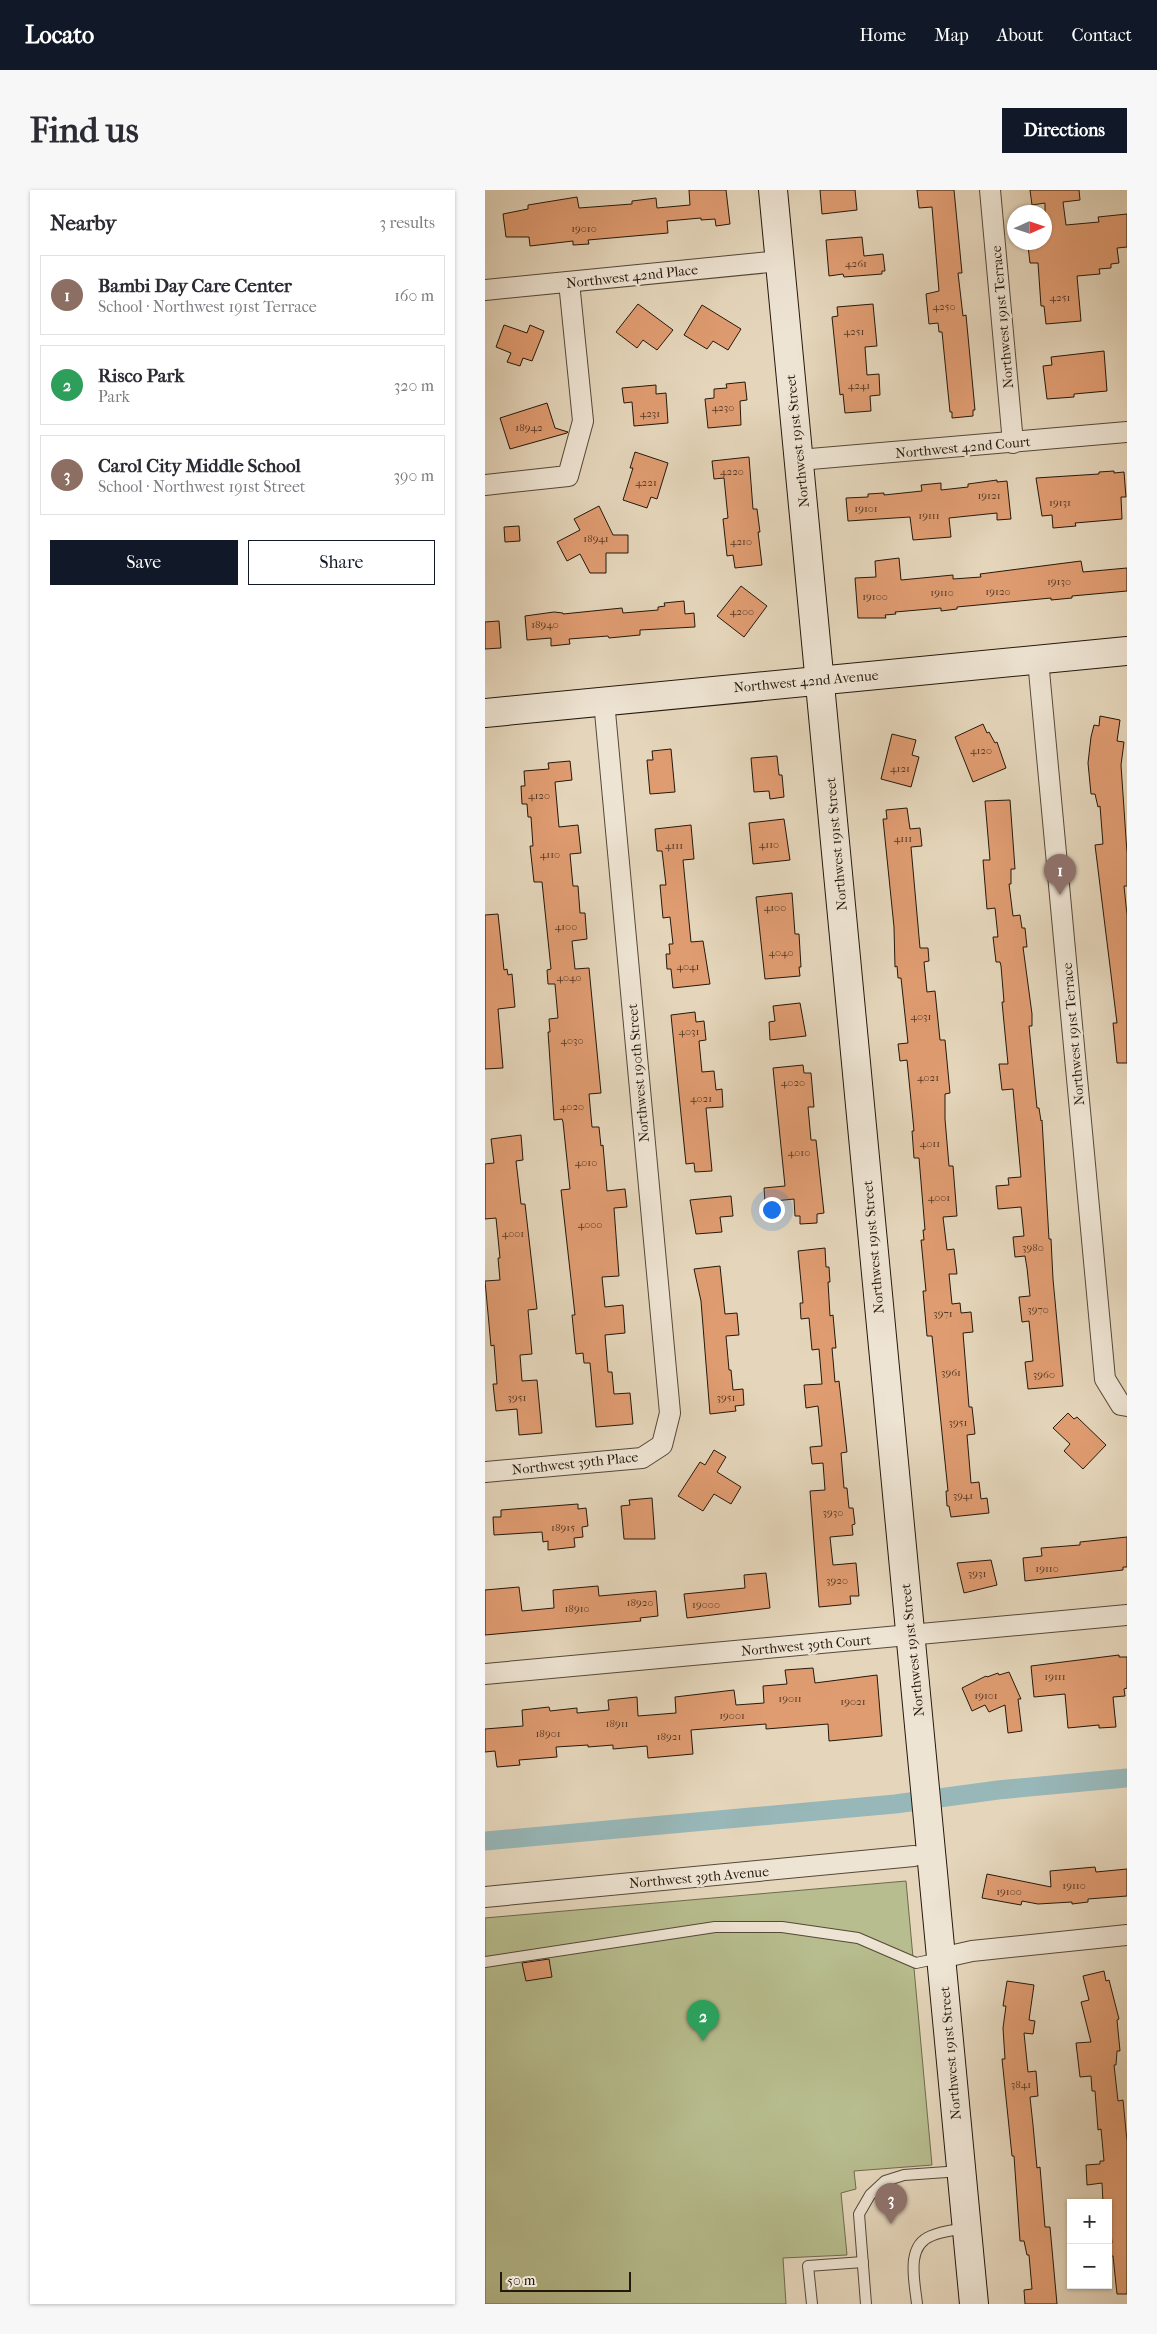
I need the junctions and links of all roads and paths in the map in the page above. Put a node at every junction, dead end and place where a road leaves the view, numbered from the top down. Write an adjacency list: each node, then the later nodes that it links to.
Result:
1 (773, 190): 3 (street, Northwest 191st Street)
2 (990, 190): 7 (street, Northwest 191st Terrace)
3 (780, 261): 4 (street, Northwest 42nd Place); 8 (street, Northwest 191st Street)
4 (569, 282): 5 (street, Northwest 42nd Place); 9 (street)
5 (485, 290)
6 (1127, 432): 7 (street, Northwest 42nd Court)
7 (1013, 443): 8 (street, Northwest 42nd Court)
8 (799, 460): 12 (street, Northwest 191st Street)
9 (485, 485)
10 (1127, 651): 11 (street, Northwest 42nd Avenue)
11 (1037, 660): 12 (street, Northwest 42nd Avenue); 15 (street, Northwest 191st Terrace)
12 (820, 680): 13 (street, Northwest 42nd Avenue); 19 (street, Northwest 191st Street)
13 (603, 701): 14 (street, Northwest 42nd Avenue); 16 (street, Northwest 190th Street)
14 (485, 713)
15 (1124, 1405)
16 (662, 1445): 17 (street, Northwest 39th Place)
17 (485, 1472)
18 (1127, 1615): 19 (street, Northwest 39th Court)
19 (910, 1635): 20 (street, Northwest 39th Court); 24 (street, Northwest 191st Street)
20 (485, 1674)
21 (914, 1856): 22 (street, Northwest 39th Avenue)
22 (485, 1897)
23 (1127, 1935): 24 (street)
24 (941, 1958): 25 (lane); 26 (street, Northwest 191st Street)
25 (485, 1962)
26 (961, 2171): 27 (street, Northwest 191st Street); 28 (lane)
27 (967, 2228): 31 (lane); 32 (street, Northwest 191st Street)
28 (863, 2262): 29 (lane); 30 (lane)
29 (812, 2304)
30 (866, 2304)
31 (917, 2304)
32 (974, 2304)

